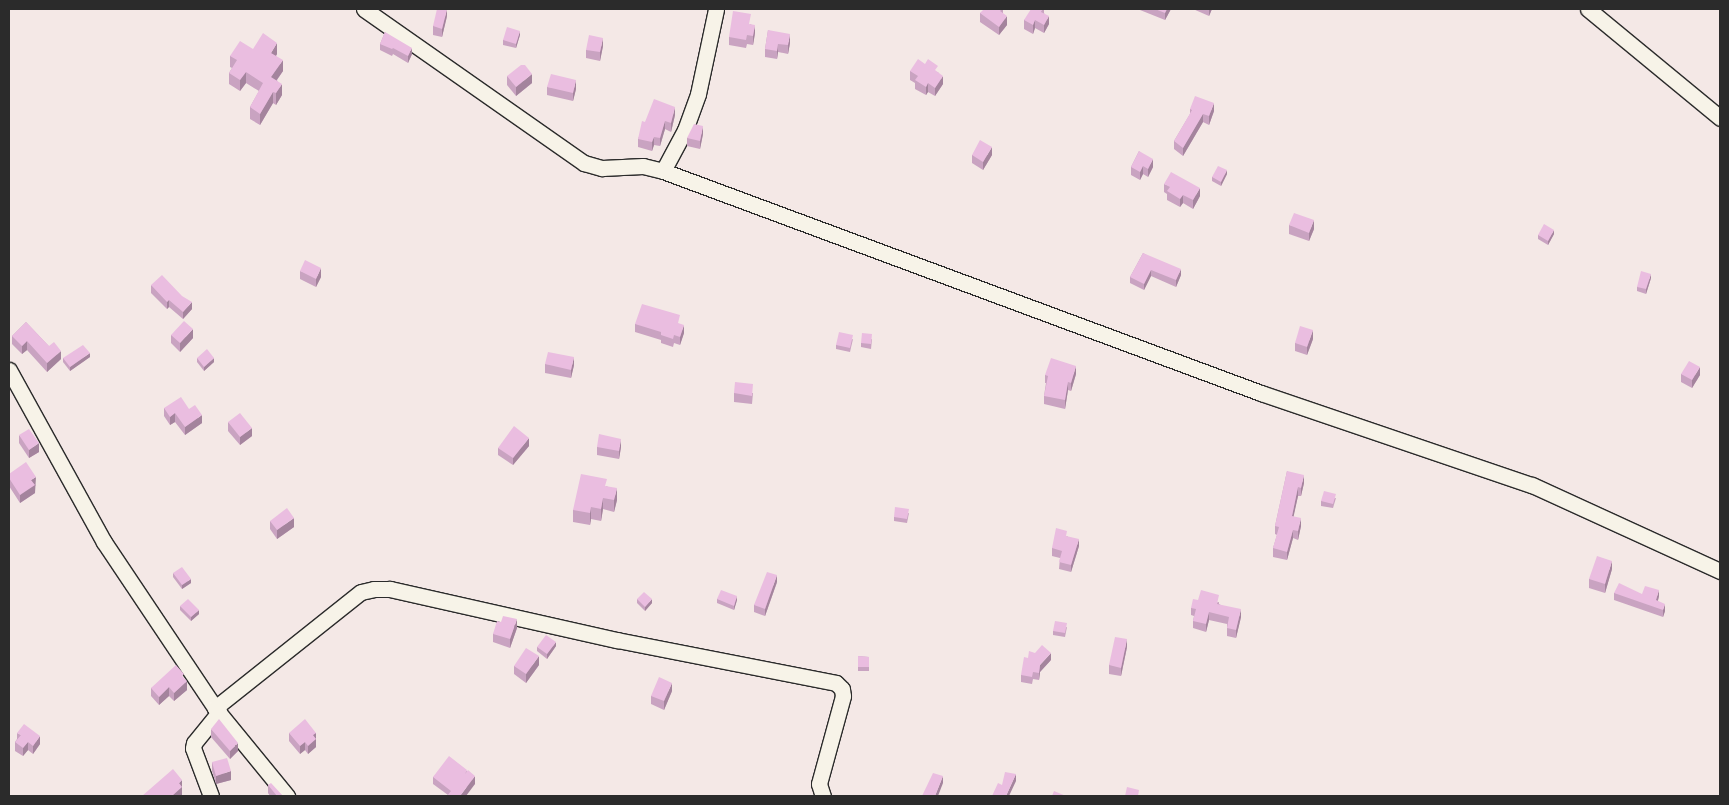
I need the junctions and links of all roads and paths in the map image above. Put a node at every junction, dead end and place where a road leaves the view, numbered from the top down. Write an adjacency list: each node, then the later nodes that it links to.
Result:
1 (364, 9): 5 (street)
2 (716, 9): 5 (street)
3 (1588, 9): 4 (street)
4 (1720, 118)
5 (663, 171): 7 (street)
6 (9, 370): 8 (street)
7 (1720, 571)
8 (217, 710): 9 (street); 10 (street); 11 (street)
9 (211, 796)
10 (287, 796)
11 (824, 796)

